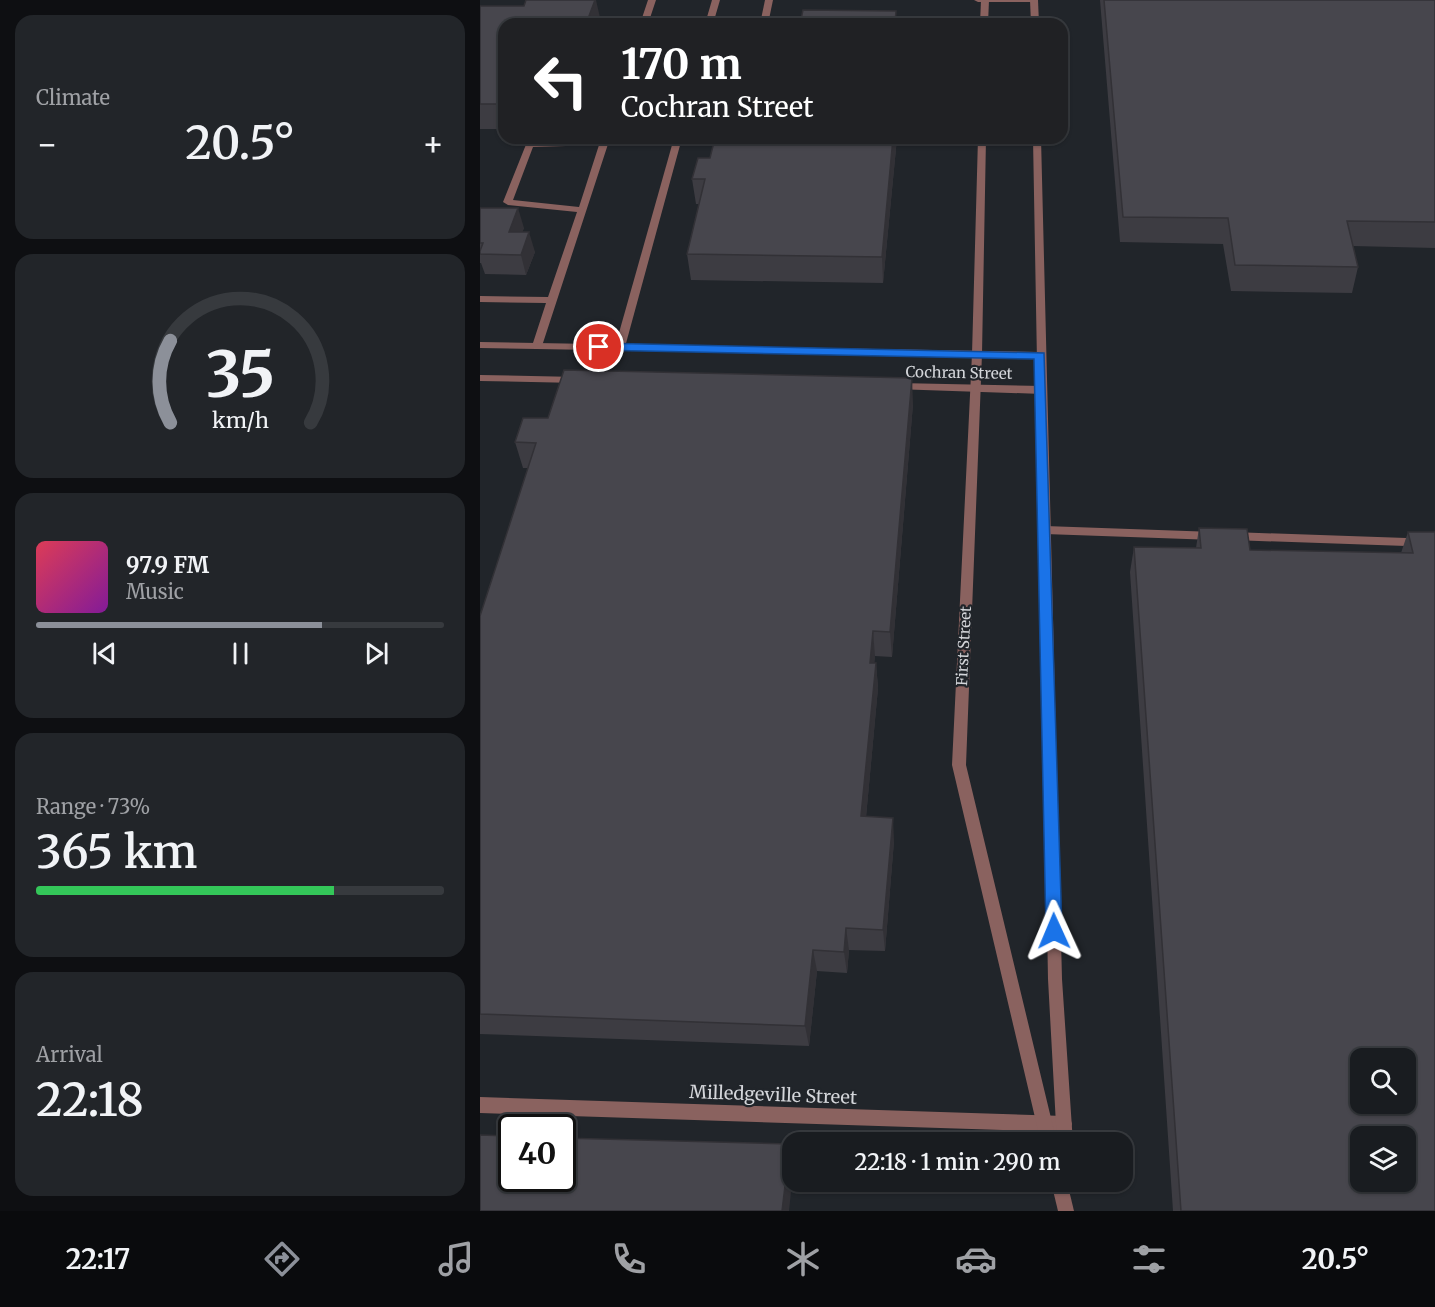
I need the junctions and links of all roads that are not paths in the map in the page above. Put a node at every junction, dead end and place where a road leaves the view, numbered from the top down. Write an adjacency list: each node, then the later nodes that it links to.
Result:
1 (652, 0): 7 (street)
2 (716, 0): 8 (street)
3 (769, 0): 9 (street)
4 (978, 0): 5 (street)
5 (985, 0): 6 (street); 10 (street)
6 (1034, 0): 11 (street)
7 (646, 18)
8 (711, 18)
9 (765, 18)
10 (984, 18)
11 (1035, 18)
12 (530, 144): 17 (street)
13 (604, 144): 17 (street)
14 (676, 144): 22 (street)
15 (982, 144): 23 (street, First Street)
16 (1036, 144): 24 (street)
17 (582, 210): 19 (street)
18 (480, 299): 19 (street)
19 (552, 300): 21 (street)
20 (480, 345): 21 (street, Cochran Street)
21 (537, 346): 22 (street, Cochran Street)
22 (620, 347): 23 (street, Cochran Street)
23 (977, 354): 24 (street, Cochran Street); 28 (street, First Street)
24 (1040, 355): 29 (street)
25 (480, 378): 26 (street)
26 (586, 380)
27 (881, 387): 28 (street, Cochran Street)
28 (975, 389): 29 (street, Cochran Street); 33 (street, First Street)
29 (1042, 390): 30 (street)
30 (1045, 530): 31 (street); 34 (street)
31 (1435, 543)
32 (480, 1105): 33 (street, Milledgeville Street)
33 (1044, 1123): 34 (street, Milledgeville Street); 35 (street, First Street)
34 (1064, 1124): 36 (street)
35 (1046, 1132)
36 (1064, 1132)
37 (1062, 1192): 39 (street)
38 (1068, 1192): 39 (street)
39 (1068, 1211)

